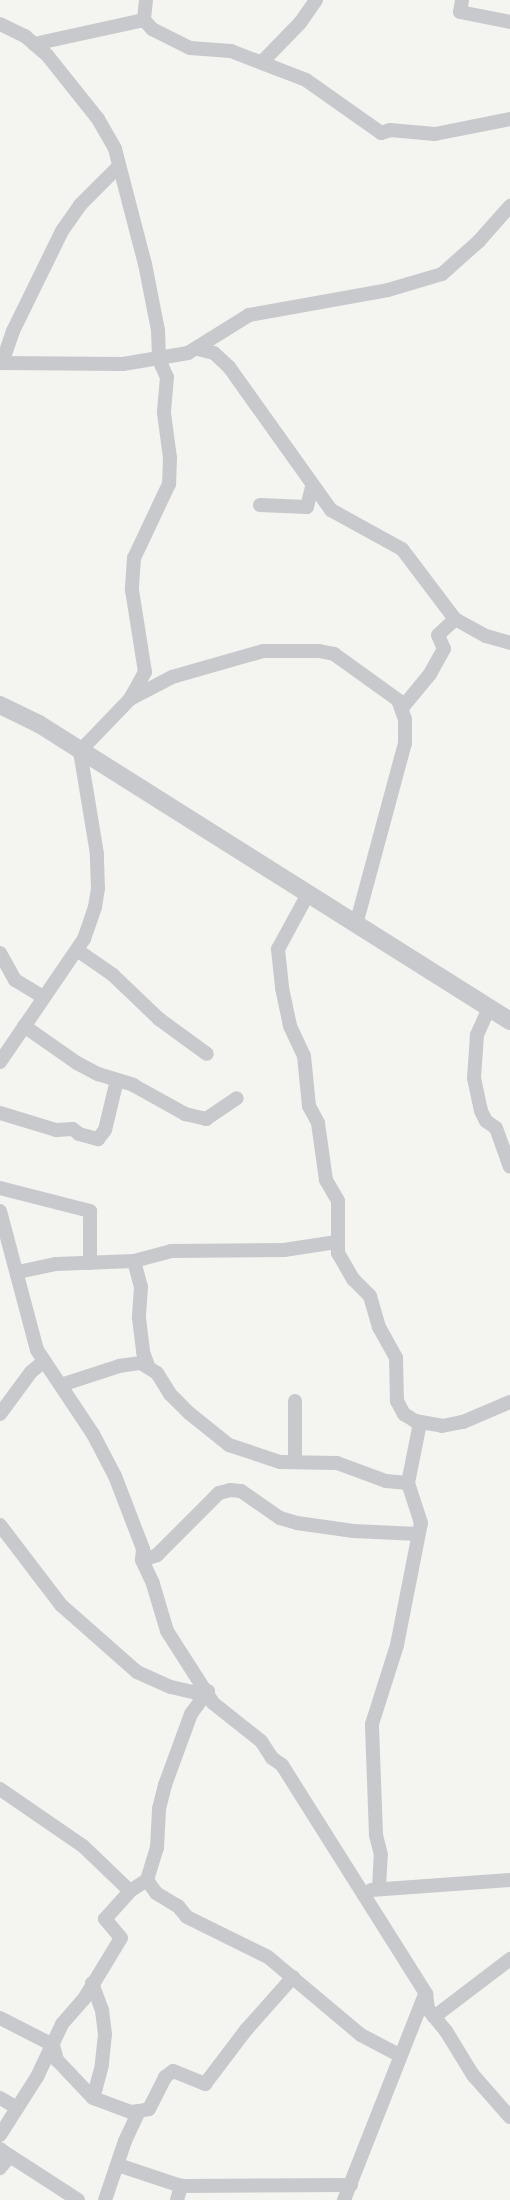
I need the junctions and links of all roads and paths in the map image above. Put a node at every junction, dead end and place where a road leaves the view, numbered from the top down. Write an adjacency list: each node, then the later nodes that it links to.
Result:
1 (146, 0): 4 (street)
2 (316, 0): 8 (street)
3 (462, 0): 5 (street)
4 (144, 20): 7 (street); 8 (street)
5 (510, 22)
6 (0, 24): 7 (street)
7 (34, 44): 10 (street)
8 (263, 61): 9 (street)
9 (510, 119)
10 (118, 166): 13 (street); 14 (street)
11 (510, 206): 12 (street)
12 (198, 349): 13 (street); 15 (street)
13 (159, 360): 14 (street); 19 (street)
14 (1, 363)
15 (312, 487): 16 (street); 17 (street)
16 (260, 505)
17 (455, 619): 18 (street); 21 (street)
18 (510, 643)
19 (130, 699): 21 (street); 22 (street)
20 (0, 705): 22 (street)
21 (402, 708): 24 (street)
22 (80, 751): 23 (street); 25 (street)
23 (308, 894): 24 (street); 39 (street)
24 (356, 924): 28 (street)
25 (76, 950): 27 (street); 31 (street)
26 (0, 953): 27 (street)
27 (43, 998): 30 (street)
28 (489, 1008): 29 (street); 36 (street)
29 (510, 1021)
30 (24, 1026): 32 (street); 33 (street)
31 (206, 1054)
32 (0, 1062)
33 (117, 1080): 34 (street); 35 (street)
34 (237, 1098)
35 (0, 1113)
36 (510, 1167)
37 (0, 1188): 41 (street)
38 (0, 1211): 42 (street)
39 (336, 1242): 40 (street); 49 (street)
40 (134, 1261): 41 (street); 44 (street)
41 (90, 1263): 42 (street)
42 (18, 1272): 43 (street)
43 (43, 1362): 45 (street); 48 (street)
44 (148, 1366): 45 (street); 50 (street)
45 (61, 1385): 54 (street)
46 (295, 1401): 50 (street)
47 (510, 1402): 49 (street)
48 (0, 1414)
49 (420, 1423): 51 (street)
50 (295, 1462): 51 (street)
51 (408, 1483): 53 (street)
52 (0, 1525): 55 (street)
53 (418, 1534): 54 (street); 59 (street)
54 (142, 1560): 55 (street)
55 (207, 1693): 57 (street); 61 (street)
56 (0, 1789): 60 (street)
57 (146, 1880): 60 (street); 63 (street)
58 (510, 1880): 59 (street)
59 (380, 1888): 61 (street)
60 (130, 1891): 64 (street)
61 (362, 1892): 65 (street)
62 (510, 1959): 66 (street)
63 (293, 1977): 69 (street); 73 (street)
64 (92, 1983): 68 (street); 71 (street)
65 (426, 1994): 66 (street); 69 (street)
66 (434, 2017): 74 (street)
67 (0, 2018): 68 (street)
68 (52, 2045): 71 (street); 72 (street)
69 (399, 2055): 79 (street)
70 (0, 2098): 72 (street)
71 (93, 2098): 73 (street)
72 (17, 2108): 75 (street)
73 (140, 2111): 77 (street)
74 (510, 2117)
75 (0, 2135)
76 (5, 2153): 78 (street); 81 (street)
77 (118, 2165): 80 (street); 82 (street)
78 (0, 2168)
79 (351, 2185): 80 (street); 84 (street)
80 (181, 2186): 83 (street)
81 (78, 2200)
82 (105, 2200)
83 (177, 2200)
84 (344, 2200)

